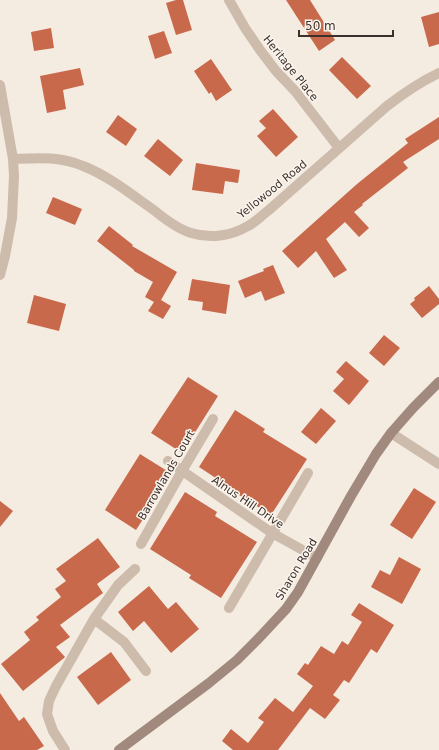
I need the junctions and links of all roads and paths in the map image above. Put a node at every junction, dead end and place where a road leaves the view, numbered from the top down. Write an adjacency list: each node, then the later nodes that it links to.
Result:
1 (229, 0): 4 (street, Heritage Place)
2 (439, 73): 4 (street, Yellowood Road)
3 (0, 85): 5 (street)
4 (339, 148): 5 (street, Yellowood Road)
5 (13, 159): 6 (street)
6 (0, 275)
7 (439, 382): 9 (main road, Sharon Road)
8 (213, 419): 12 (street, Barrowlands Court)
9 (391, 433): 11 (street); 16 (main road, Sharon Road)
10 (168, 461): 12 (street, Alnus Hill Drive)
11 (439, 464)
12 (182, 471): 14 (street, Alnus Hill Drive); 15 (street, Barrowlands Court)
13 (308, 473): 14 (street)
14 (272, 533): 16 (street, Alnus Hill Drive); 18 (street)
15 (141, 544)
16 (317, 558): 22 (main road, Sharon Road)
17 (135, 569): 19 (street)
18 (229, 608)
19 (94, 619): 20 (street); 21 (street)
20 (146, 671)
21 (65, 750)
22 (119, 750)

